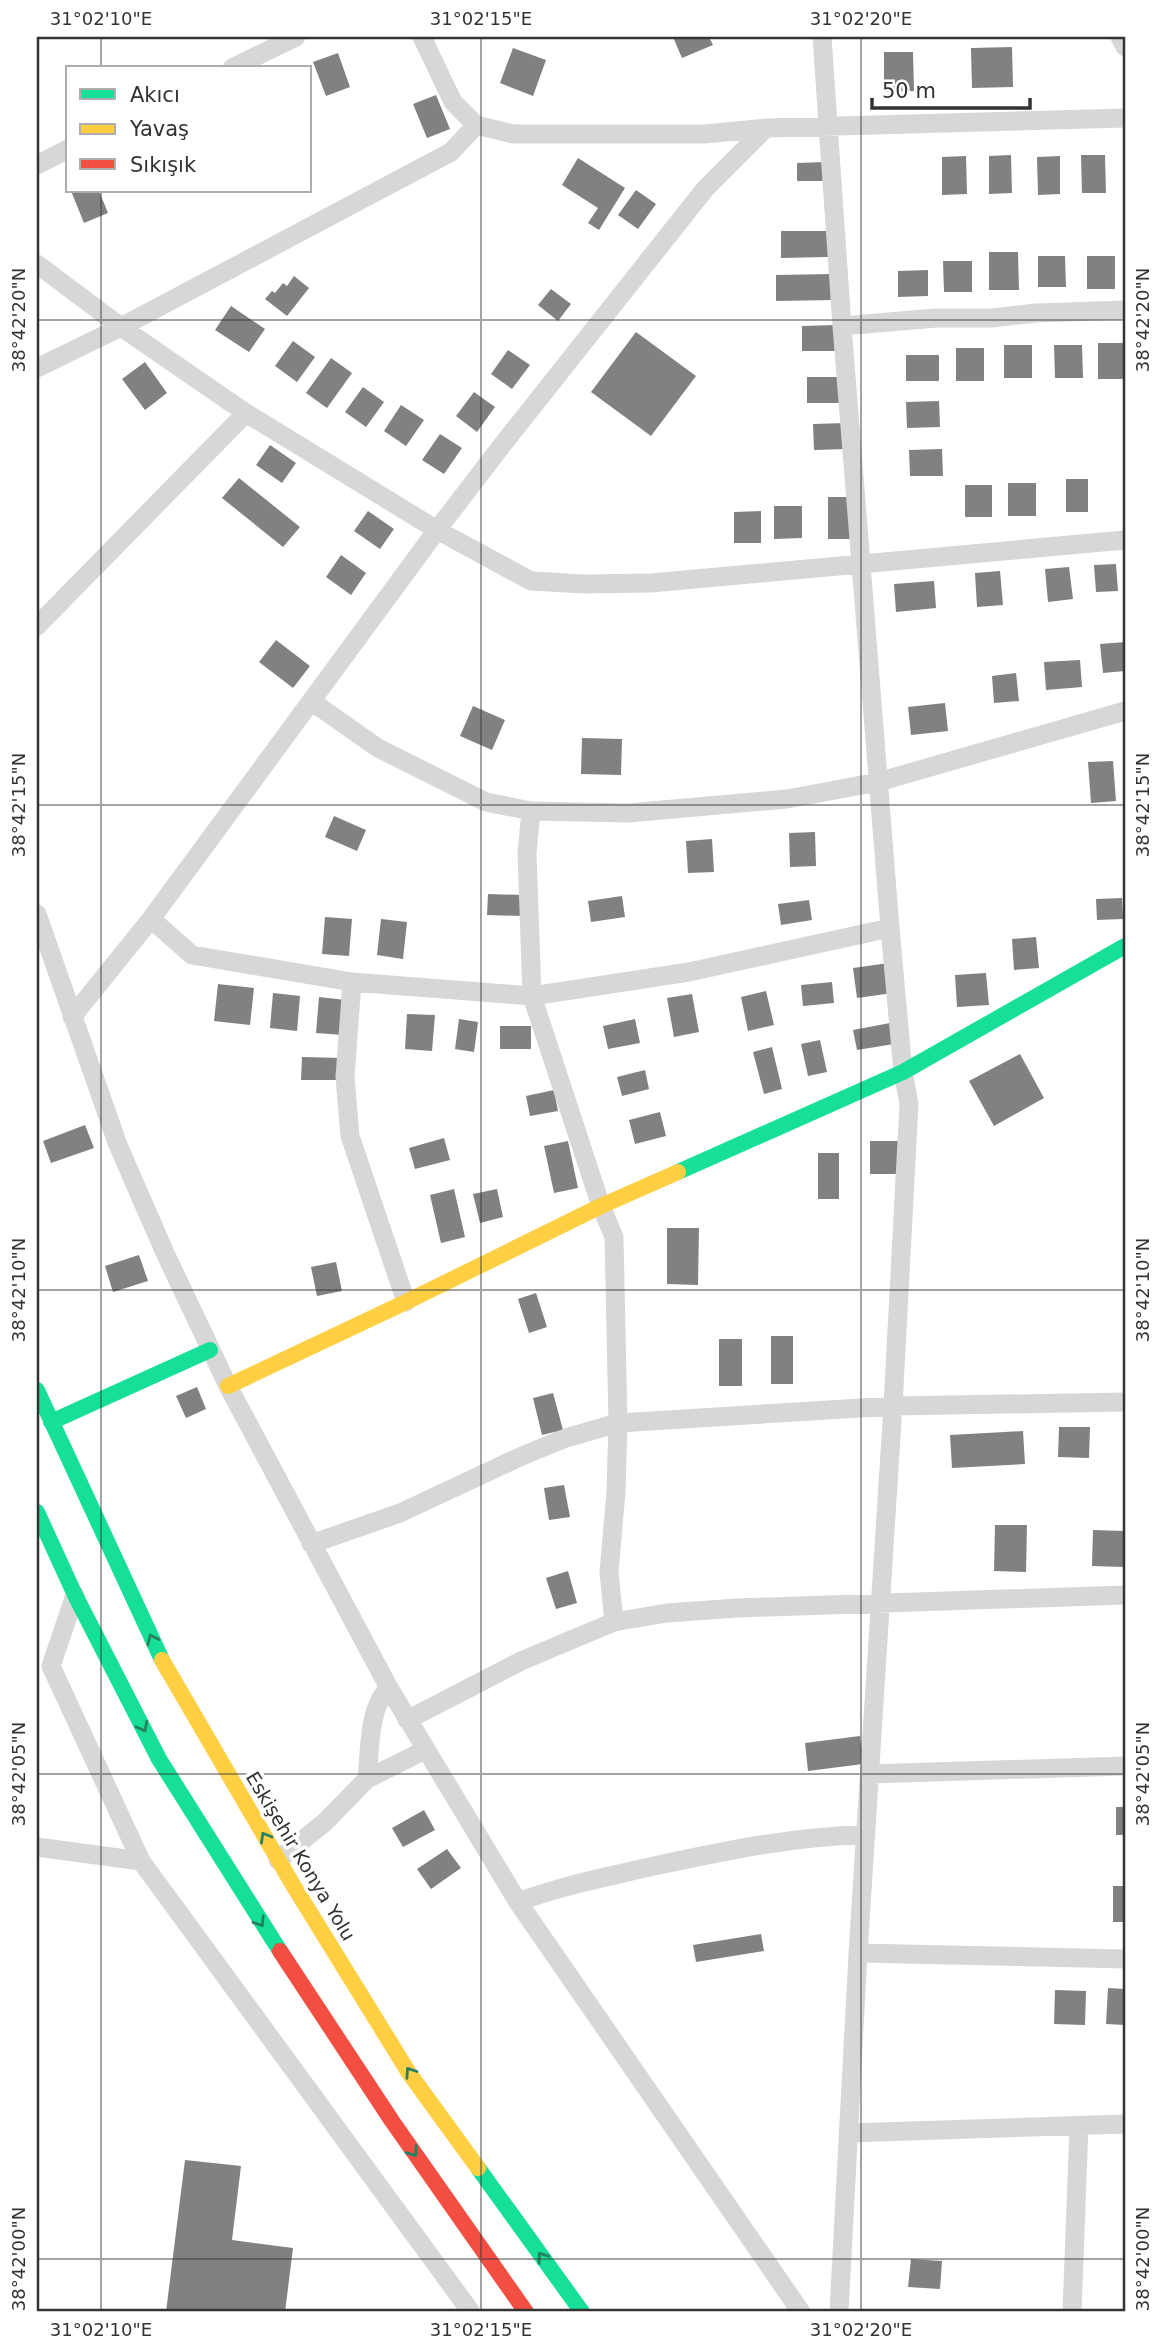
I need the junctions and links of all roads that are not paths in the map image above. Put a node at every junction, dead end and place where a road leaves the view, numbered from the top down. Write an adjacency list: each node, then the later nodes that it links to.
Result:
1 (296, 37): 6 (street)
2 (422, 37): 8 (street)
3 (822, 37): 9 (street)
4 (1120, 37): 5 (street)
5 (1125, 47)
6 (236, 66)
7 (1125, 118): 9 (street)
8 (476, 125): 10 (street); 16 (street)
9 (828, 127): 10 (street); 15 (street)
10 (766, 128): 19 (street)
11 (66, 150): 12 (street)
12 (37, 165)
13 (37, 264): 16 (street)
14 (1125, 310): 15 (street)
15 (842, 326): 21 (street)
16 (121, 327): 17 (street); 18 (street)
17 (37, 368)
18 (246, 414): 19 (street); 22 (street)
19 (437, 530): 21 (street); 23 (street)
20 (1125, 540): 21 (street)
21 (860, 562): 25 (street)
22 (37, 626)
23 (312, 701): 26 (street); 28 (street)
24 (1125, 710): 25 (street)
25 (878, 782): 26 (street); 29 (street)
26 (531, 811): 32 (street)
27 (37, 915): 33 (street)
28 (151, 919): 31 (street); 33 (street)
29 (890, 928): 32 (street); 34 (street)
30 (1125, 946): 34 (main road)
31 (352, 982): 32 (street); 36 (street)
32 (532, 996): 35 (street)
33 (72, 1017): 37 (street)
34 (903, 1072): 35 (main road); 41 (street)
35 (601, 1206): 36 (main road); 43 (street)
36 (406, 1302): 38 (main road)
37 (210, 1350): 38 (street); 42 (main road)
38 (228, 1386): 45 (street)
39 (37, 1390): 42 (main road, Eskişehir Konya Yolu)
40 (1125, 1402): 41 (street)
41 (893, 1406): 43 (street); 48 (street)
42 (51, 1422): 58 (main road, Eskişehir Konya Yolu, one-way to 42)
43 (618, 1423): 45 (street); 49 (street)
44 (37, 1512): 46 (main road)
45 (312, 1544): 50 (street)
46 (75, 1595): 59 (street); 67 (main road, one-way to 67)
47 (1125, 1595): 48 (street)
48 (880, 1604): 49 (street); 54 (street)
49 (614, 1622): 51 (street)
50 (389, 1688): 51 (street); 55 (street)
51 (407, 1720): 52 (street)
52 (425, 1750): 55 (street); 60 (street)
53 (1125, 1766): 54 (street)
54 (870, 1774): 56 (street)
55 (367, 1779): 58 (street)
56 (866, 1835): 60 (street); 61 (street)
57 (37, 1847): 59 (street)
58 (278, 1860): 68 (main road, Eskişehir Konya Yolu, one-way to 58)
59 (141, 1861): 66 (street)
60 (519, 1902): 69 (street)
61 (858, 1953): 62 (street); 65 (street)
62 (1125, 1959)
63 (1125, 2124): 64 (street)
64 (1079, 2126): 65 (street); 71 (street)
65 (849, 2133): 70 (street)
66 (471, 2312)
67 (526, 2312)
68 (582, 2312)
69 (801, 2312)
70 (839, 2312)
71 (1073, 2312)

